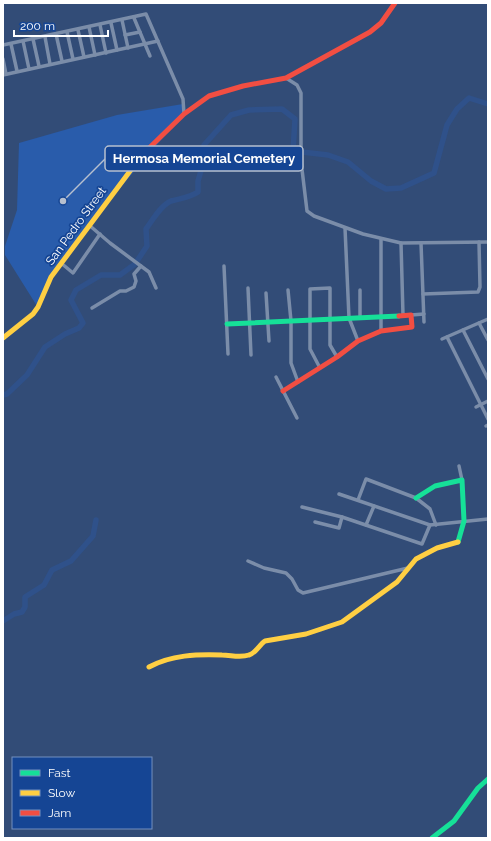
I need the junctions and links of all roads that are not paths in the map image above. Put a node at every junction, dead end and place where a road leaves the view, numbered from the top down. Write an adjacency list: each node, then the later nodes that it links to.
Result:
1 (395, 3): 33 (street, San Pedro Street)
2 (134, 18): 3 (street); 9 (street); 15 (street)
3 (122, 20): 4 (street); 11 (street)
4 (111, 22): 5 (street); 20 (street)
5 (100, 25): 6 (street); 21 (street)
6 (90, 27): 7 (street); 22 (street)
7 (78, 30): 8 (street); 24 (street)
8 (67, 32): 10 (street); 26 (street)
9 (140, 32): 11 (street); 17 (street)
10 (56, 34): 12 (street); 27 (street)
11 (125, 35): 19 (street)
12 (45, 37): 13 (street); 28 (street)
13 (33, 39): 14 (street); 29 (street)
14 (22, 41): 16 (street); 30 (street)
15 (158, 41): 17 (street); 34 (street)
16 (11, 44): 18 (street); 31 (street)
17 (145, 44): 19 (street); 23 (street)
18 (3, 45)
19 (128, 48): 20 (street)
20 (117, 50): 21 (street)
21 (106, 53): 22 (street)
22 (96, 55): 24 (street)
23 (150, 56)
24 (84, 57): 26 (street)
25 (3, 59): 32 (street)
26 (73, 59): 27 (street)
27 (62, 62): 28 (street)
28 (50, 64): 29 (street)
29 (39, 66): 30 (street)
30 (29, 69): 31 (street)
31 (17, 72): 32 (street)
32 (5, 74)
33 (286, 78): 34 (street, San Pedro Street); 36 (street)
34 (184, 114): 35 (street, San Pedro Street)
35 (89, 225): 37 (street); 43 (street, San Pedro Street)
36 (345, 228): 38 (street); 58 (street)
37 (100, 234): 43 (street); 44 (street)
38 (381, 240): 41 (street); 56 (street)
39 (479, 242): 40 (street); 42 (street); 51 (street)
40 (488, 242)
41 (401, 243): 42 (street); 54 (street)
42 (421, 243): 51 (street)
43 (61, 263): 71 (street, San Pedro Street)
44 (140, 264): 46 (street); 52 (street)
45 (224, 266): 67 (street)
46 (156, 288)
47 (248, 288): 65 (street)
48 (288, 290): 62 (street)
49 (360, 290): 57 (street)
50 (266, 293): 63 (street)
51 (423, 294): 53 (street)
52 (92, 308)
53 (424, 314): 55 (street); 64 (street)
54 (403, 315): 55 (street); 56 (street)
55 (411, 315): 69 (street)
56 (382, 316): 57 (street); 69 (street)
57 (360, 317): 58 (street)
58 (349, 318): 59 (street); 75 (street)
59 (331, 319): 61 (street); 61 (street); 78 (street)
60 (488, 319): 66 (street)
61 (310, 320): 62 (street); 79 (street)
62 (291, 321): 63 (street); 82 (street)
63 (268, 322): 65 (street); 74 (street)
64 (424, 322)
65 (249, 323): 67 (street); 77 (street)
66 (479, 323): 68 (street); 73 (street)
67 (227, 324): 76 (street)
68 (463, 330): 70 (street); 81 (street)
69 (381, 332): 75 (street)
70 (447, 337): 72 (street); 85 (street)
71 (3, 338)
72 (442, 339)
73 (488, 340)
74 (269, 341)
75 (358, 341): 78 (street)
76 (228, 354)
77 (251, 355)
78 (337, 357): 79 (street)
79 (320, 368): 82 (street)
80 (276, 377): 83 (street)
81 (488, 379)
82 (298, 382): 83 (street)
83 (283, 391): 88 (street)
84 (488, 401): 85 (street)
85 (481, 405): 86 (street); 87 (street)
86 (476, 407)
87 (486, 412): 89 (street)
88 (297, 418)
89 (488, 419)
90 (459, 466): 91 (street)
91 (462, 480): 93 (street); 99 (street)
92 (339, 494): 94 (street)
93 (416, 498): 94 (street); 103 (street)
94 (358, 500): 95 (street)
95 (374, 506): 101 (street); 102 (street)
96 (302, 507): 97 (street)
97 (342, 517): 100 (street); 101 (street)
98 (488, 519): 99 (street)
99 (464, 521): 103 (street); 105 (street)
100 (315, 522)
101 (366, 525): 102 (street)
102 (430, 525): 103 (street)
103 (436, 525)
104 (248, 561): 105 (street)
105 (408, 568): 106 (street)
106 (149, 667)
107 (488, 779): 108 (street)
108 (432, 838)

